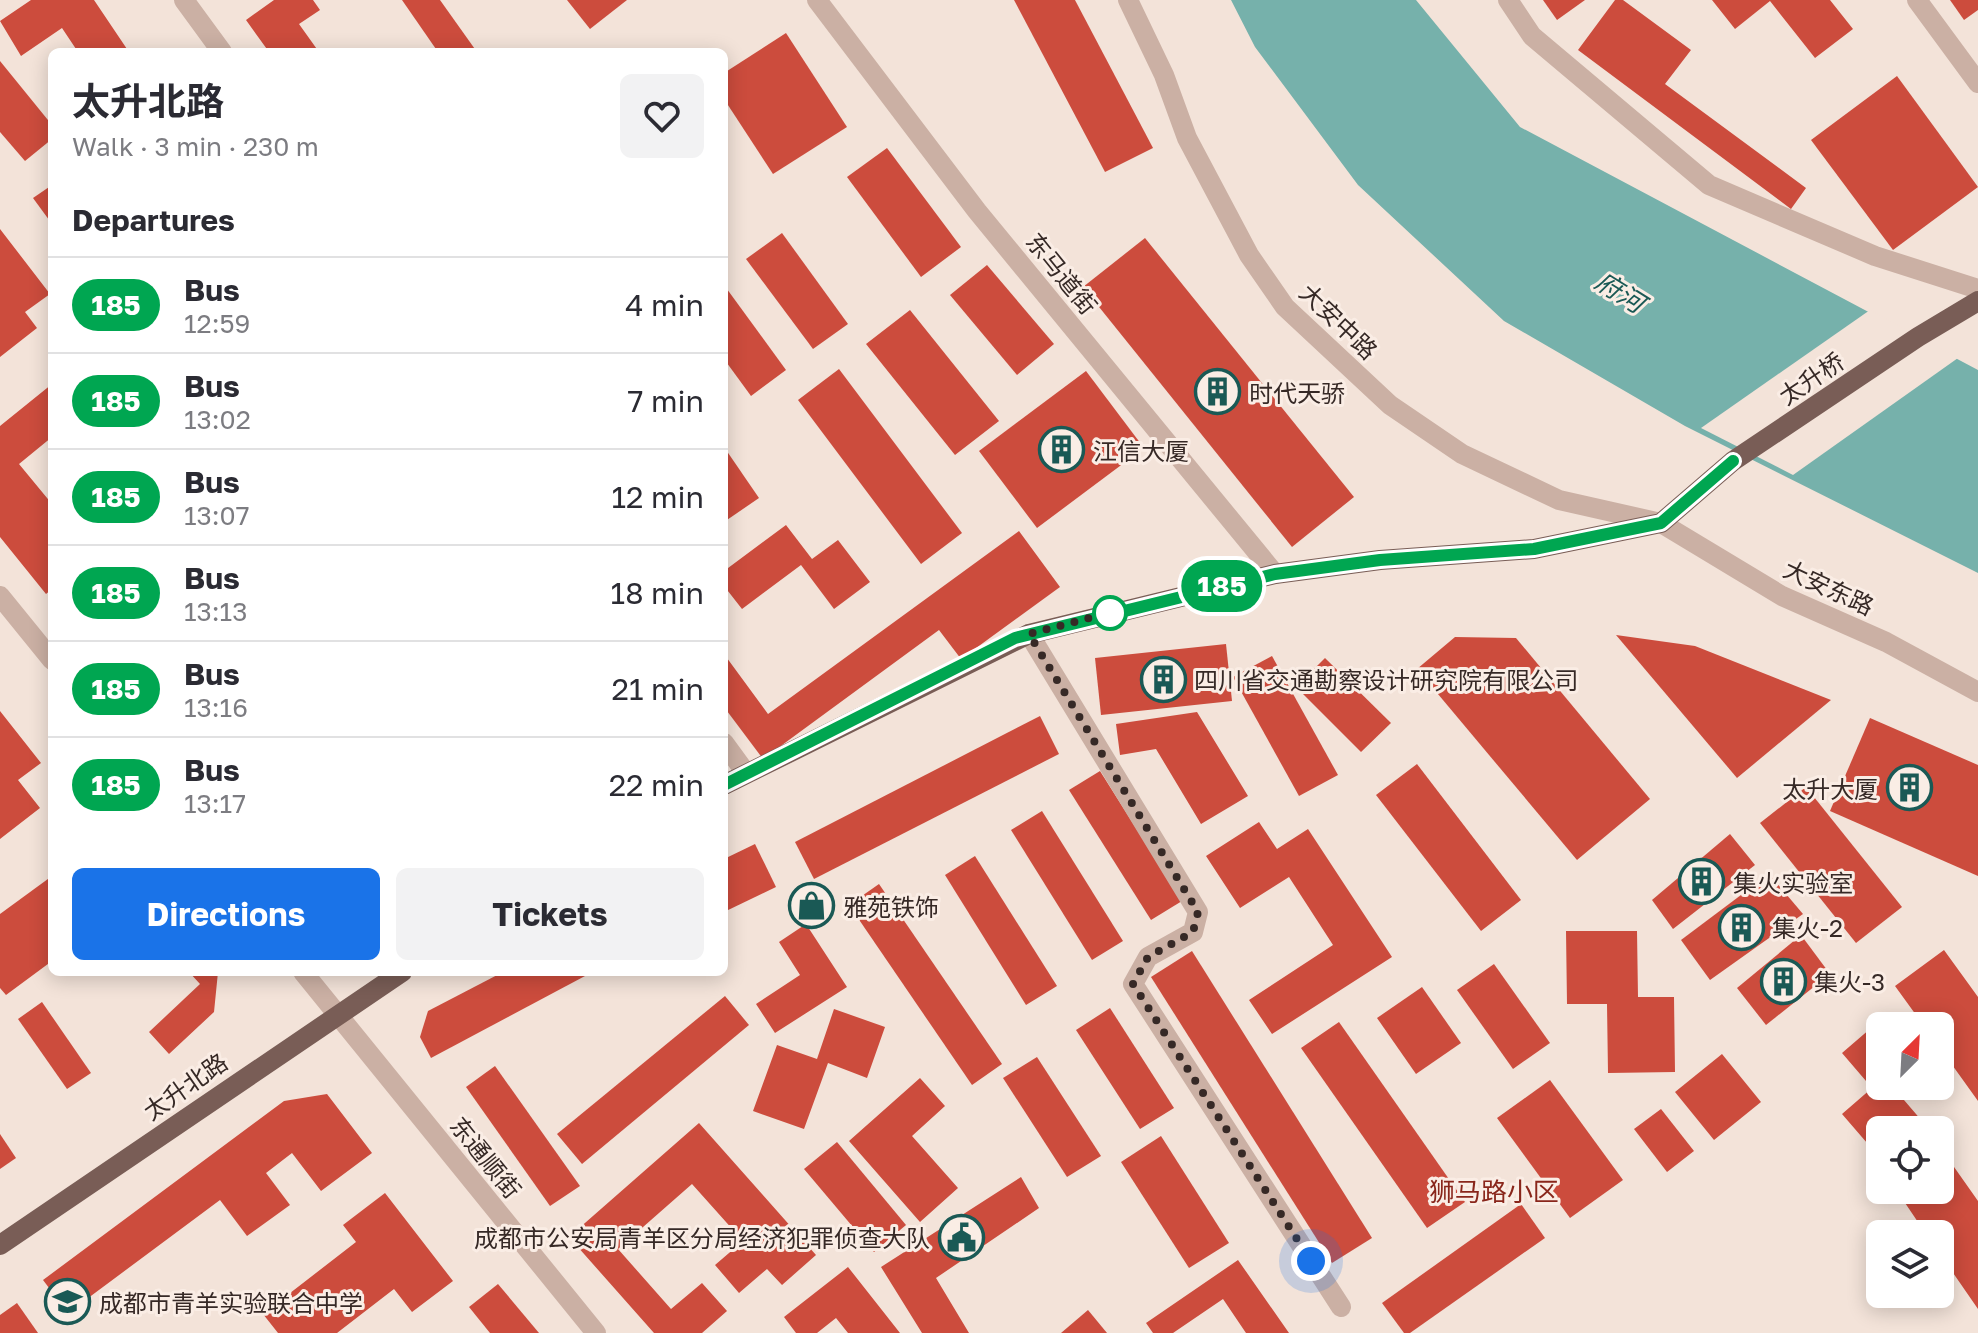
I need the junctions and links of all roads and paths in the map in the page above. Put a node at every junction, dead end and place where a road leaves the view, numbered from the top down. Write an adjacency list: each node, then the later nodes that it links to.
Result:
1 (184, 0): 6 (street)
2 (817, 0): 11 (street, 东马道街)
3 (1128, 0): 10 (street, 大安中路)
4 (1508, 0): 8 (street)
5 (1917, 0): 7 (street)
6 (219, 48)
7 (1978, 83)
8 (1978, 289)
9 (1978, 301): 10 (main road, 太升桥)
10 (1661, 523): 11 (main road); 15 (street, 大安东路)
11 (1275, 574): 13 (main road)
12 (0, 596): 14 (street)
13 (1029, 634): 17 (main road); 23 (street)
14 (48, 655)
15 (1978, 692)
16 (728, 748): 17 (street)
17 (746, 773): 18 (main road)
18 (728, 783)
19 (306, 976): 21 (street, 东通顺街)
20 (396, 976): 21 (main road, 太升北路)
21 (337, 1013): 22 (main road, 太升北路); 24 (street, 东通顺街)
22 (0, 1245)
23 (1341, 1307)
24 (596, 1333)

